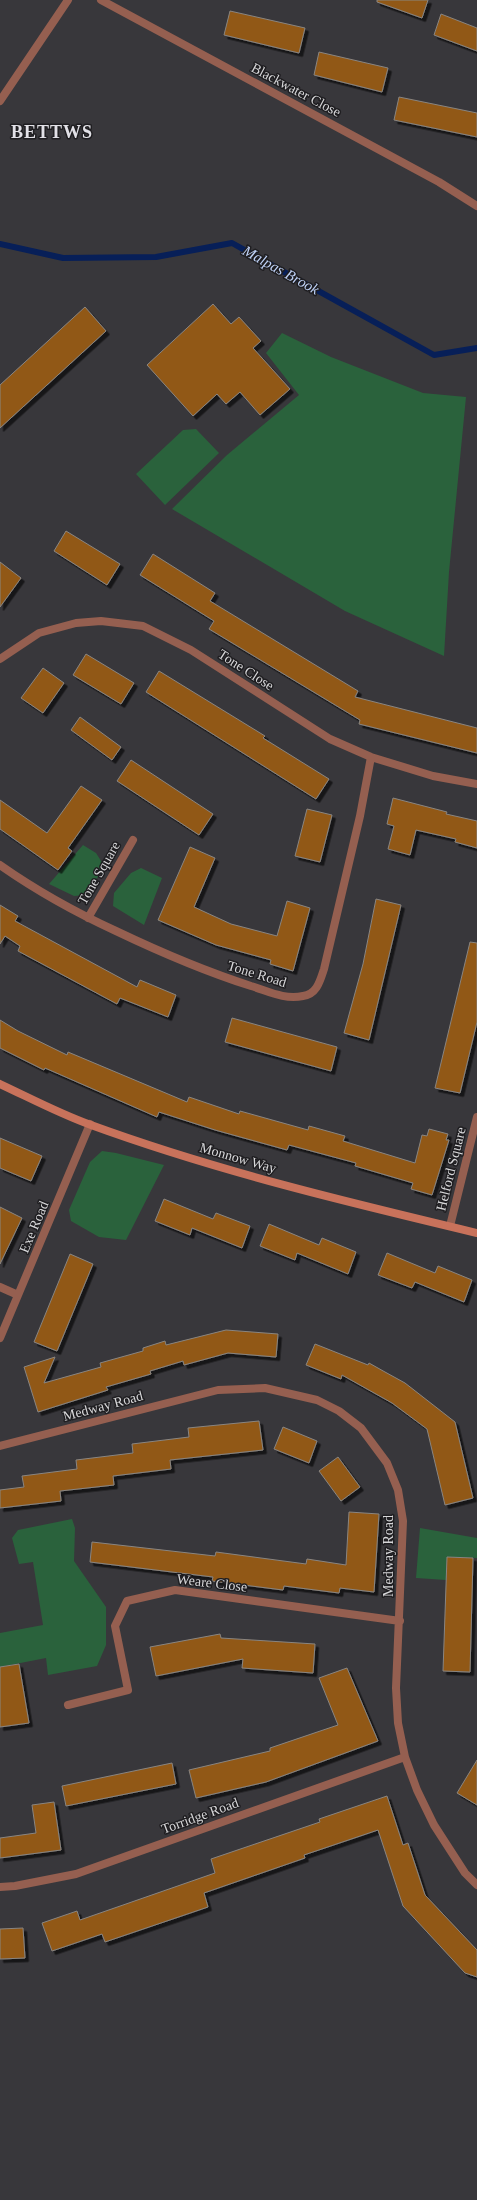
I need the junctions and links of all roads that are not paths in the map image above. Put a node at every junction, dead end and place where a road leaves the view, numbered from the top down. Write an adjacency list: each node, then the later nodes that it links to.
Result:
1 (68, 0): 3 (street)
2 (101, 0): 4 (street, Blackwater Close)
3 (0, 101)
4 (477, 206)
5 (0, 659): 6 (street, Tone Close)
6 (371, 757): 7 (street, Tone Close); 10 (street, Tone Road)
7 (477, 784)
8 (133, 840): 10 (street, Tone Square)
9 (0, 865): 10 (street, Tone Road)
10 (88, 918)
11 (0, 1084): 13 (street, Monnow Way)
12 (477, 1117): 14 (street, Helford Square)
13 (90, 1124): 14 (street, Monnow Way); 17 (street, Exe Road)
14 (450, 1226): 15 (street, Monnow Way)
15 (477, 1233)
16 (0, 1287): 17 (street)
17 (18, 1295): 18 (street, Exe Road)
18 (0, 1338)
19 (0, 1446): 20 (street, Medway Road)
20 (400, 1621): 21 (street, Weare Close); 22 (street, Medway Road)
21 (68, 1705)
22 (405, 1757): 23 (street, Medway Road); 24 (street, Torridge Road)
23 (477, 1884)
24 (0, 1887)

